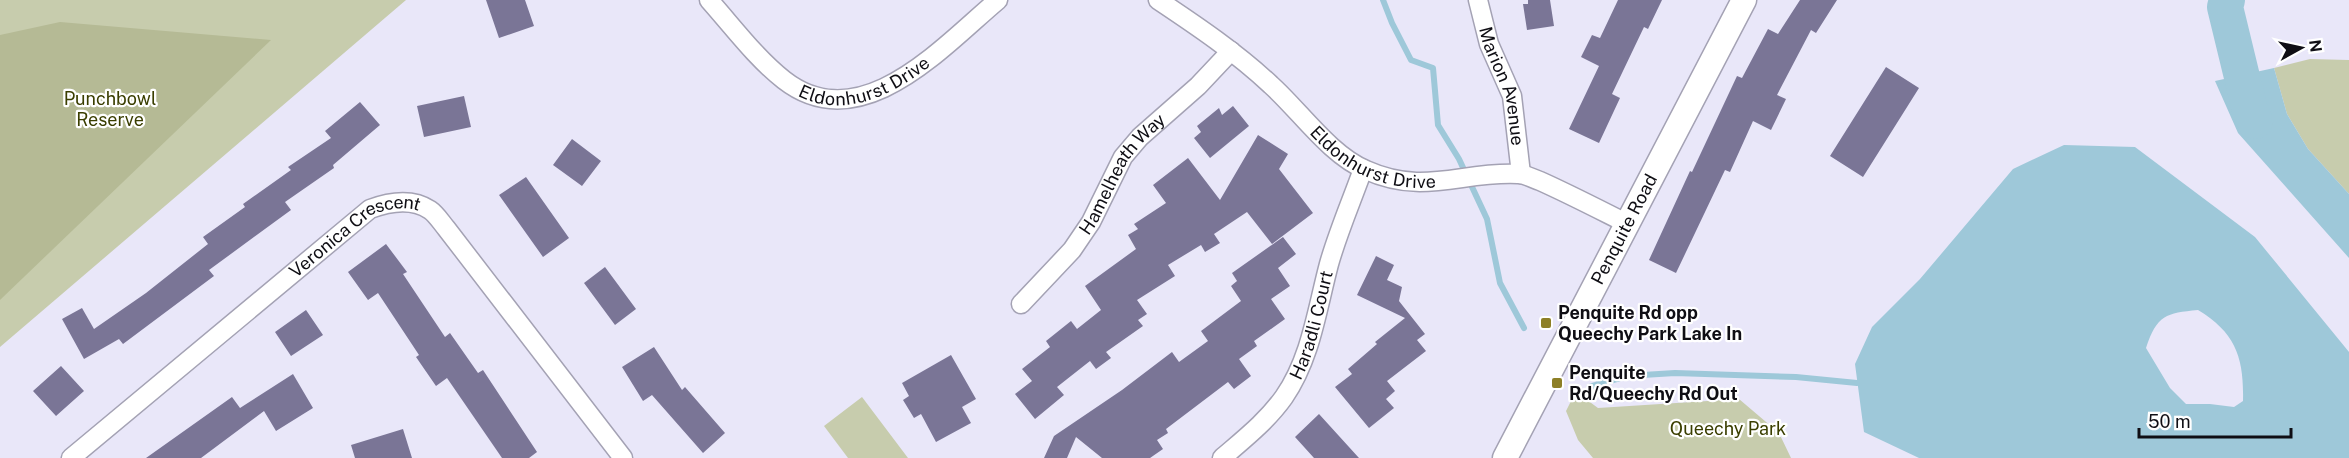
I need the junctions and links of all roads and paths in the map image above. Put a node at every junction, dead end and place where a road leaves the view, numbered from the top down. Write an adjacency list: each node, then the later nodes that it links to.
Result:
1 (709, 0): 2 (street, Eldonhurst Drive)
2 (998, 0)
3 (1158, 0): 6 (street, Eldonhurst Drive)
4 (1478, 0): 8 (street, Marion Avenue)
5 (1744, 0): 9 (street, Penquite Road)
6 (1232, 51): 7 (street, Eldonhurst Drive); 10 (street, Hamelheath Way)
7 (1363, 169): 8 (street, Eldonhurst Drive); 13 (street, Haradli Court)
8 (1521, 174): 9 (street, Eldonhurst Drive)
9 (1626, 223): 14 (street, Penquite Road)
10 (1021, 304)
11 (71, 458): 12 (street, Veronica Crescent)
12 (622, 458)
13 (1222, 458)
14 (1505, 458)

